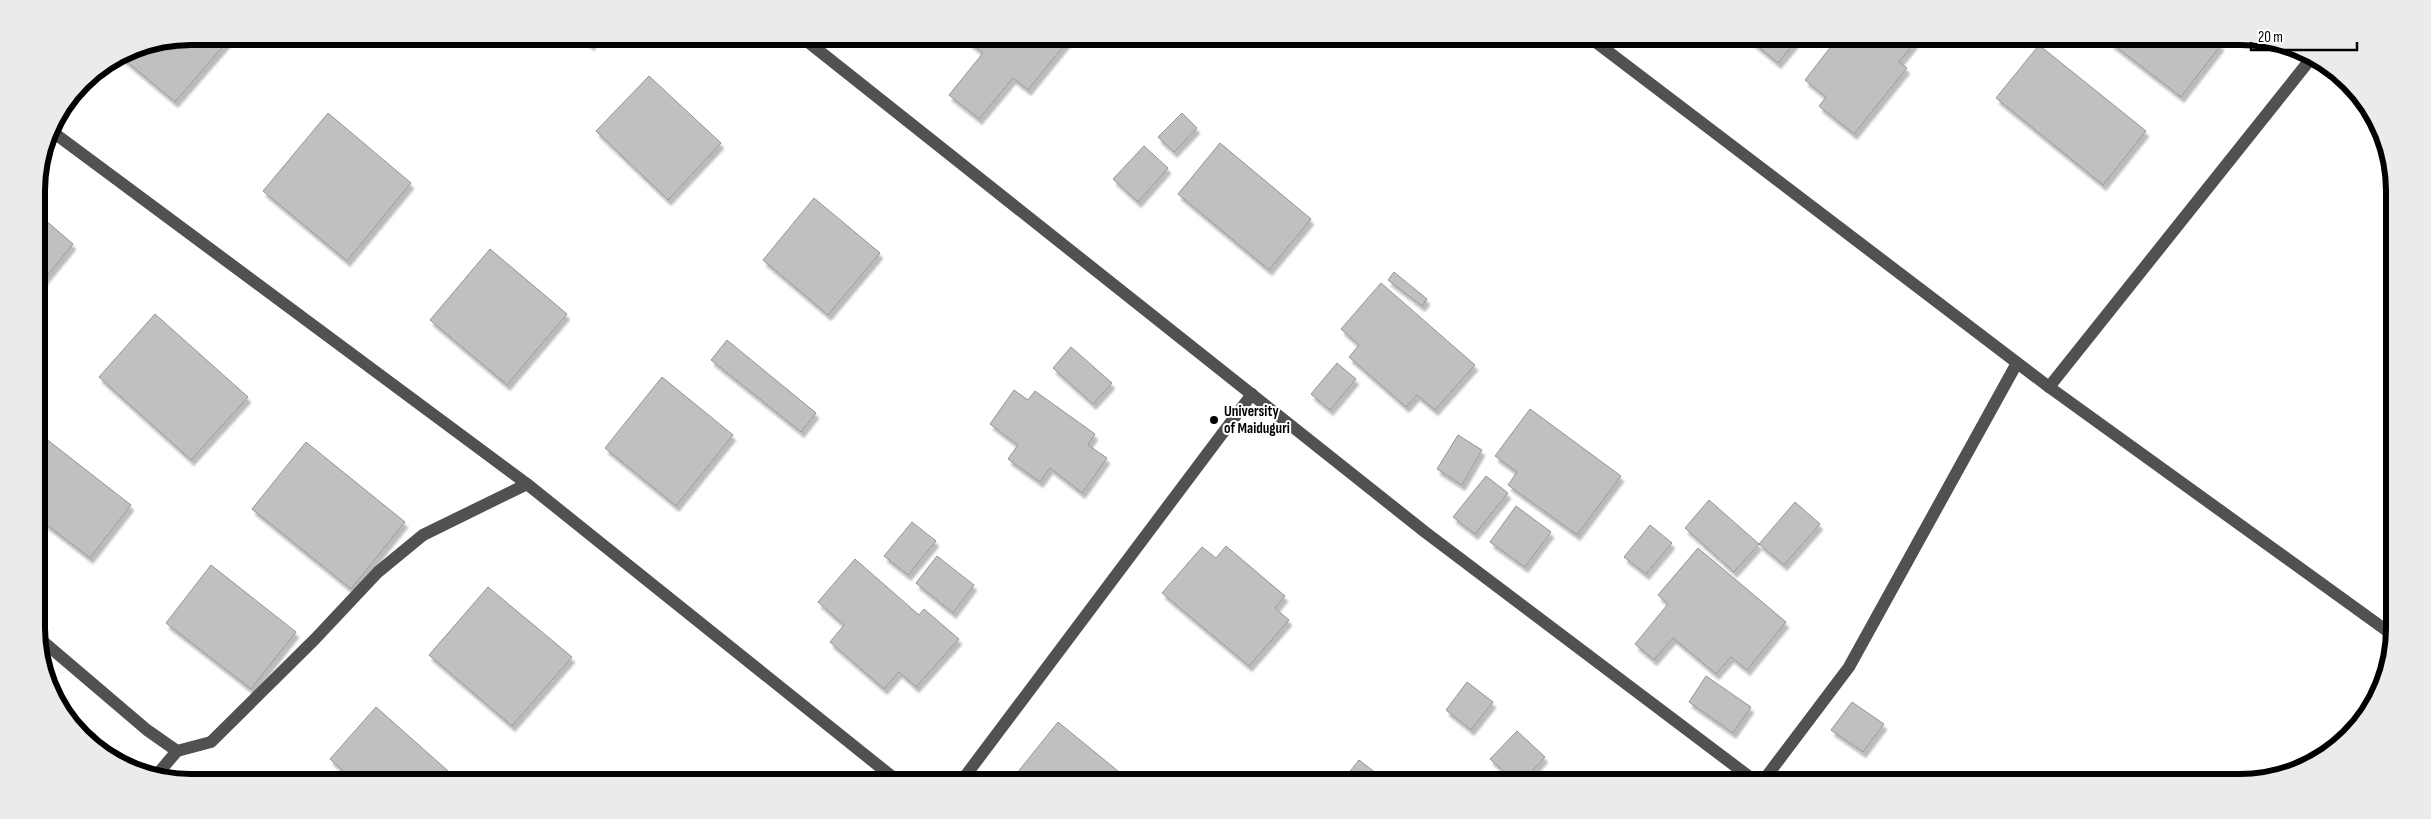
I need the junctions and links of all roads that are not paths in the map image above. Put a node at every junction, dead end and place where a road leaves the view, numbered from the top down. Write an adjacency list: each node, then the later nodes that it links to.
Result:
1 (812, 45): 7 (street)
2 (1600, 45): 5 (street)
3 (2308, 62): 6 (street)
4 (56, 135): 8 (street)
5 (2016, 362): 6 (street); 16 (street)
6 (2049, 387): 9 (street)
7 (1252, 394): 14 (street); 15 (street)
8 (527, 484): 11 (street); 13 (street)
9 (2386, 630)
10 (46, 644): 11 (street)
11 (177, 751): 12 (street)
12 (160, 771)
13 (889, 774)
14 (967, 774)
15 (1746, 774)
16 (1768, 774)

